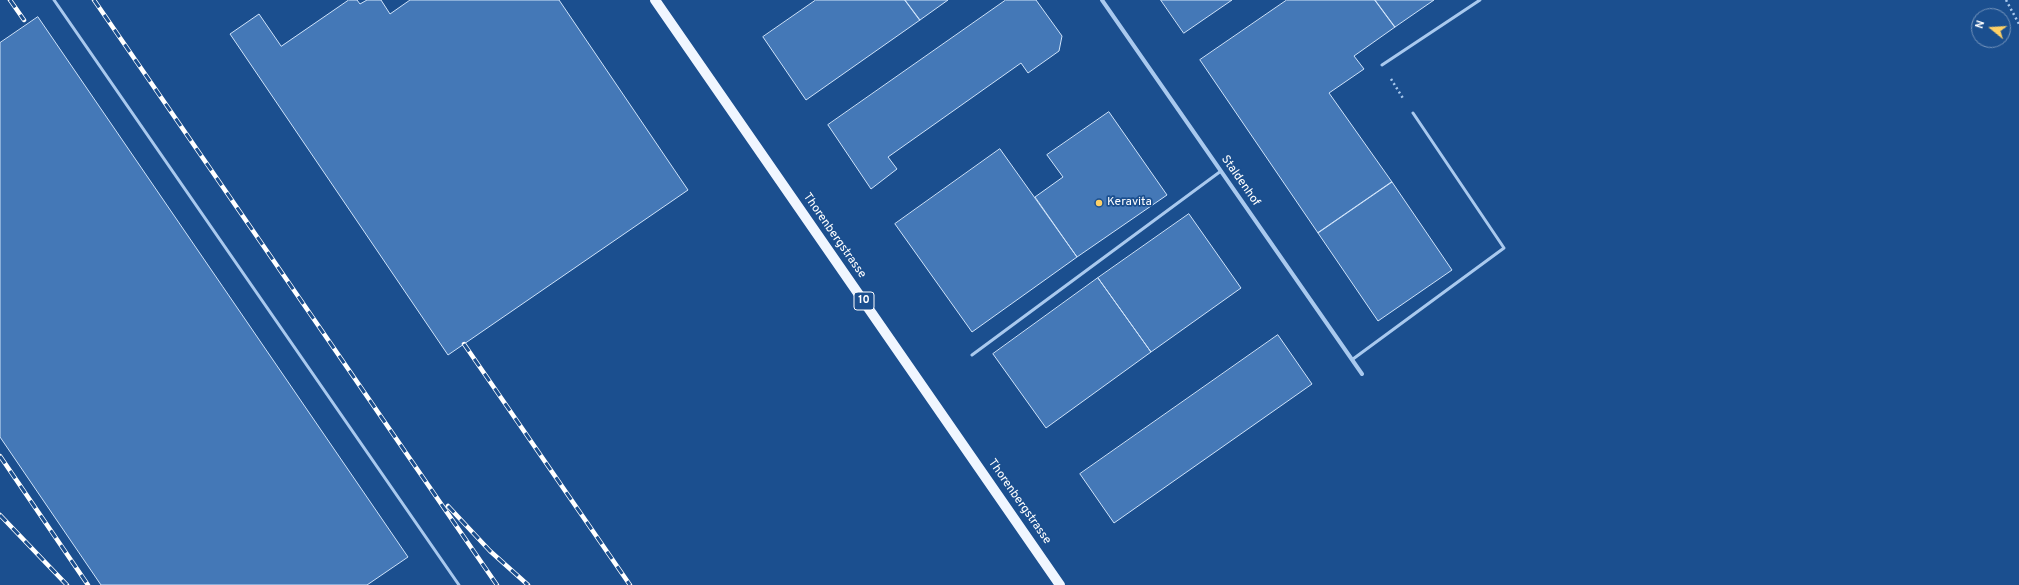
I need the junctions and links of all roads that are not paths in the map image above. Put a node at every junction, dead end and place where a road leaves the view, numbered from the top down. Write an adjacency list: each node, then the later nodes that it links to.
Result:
1 (54, 0): 11 (lane)
2 (655, 0): 12 (main road, Thorenbergstrasse / 10)
3 (1102, 0): 7 (street, Staldenhof)
4 (1480, 0): 5 (lane)
5 (1382, 65)
6 (1413, 113): 9 (lane)
7 (1220, 171): 8 (lane); 9 (street, Staldenhof)
8 (972, 355)
9 (1352, 359): 10 (street, Staldenhof)
10 (1362, 374)
11 (459, 585)
12 (1060, 585)

